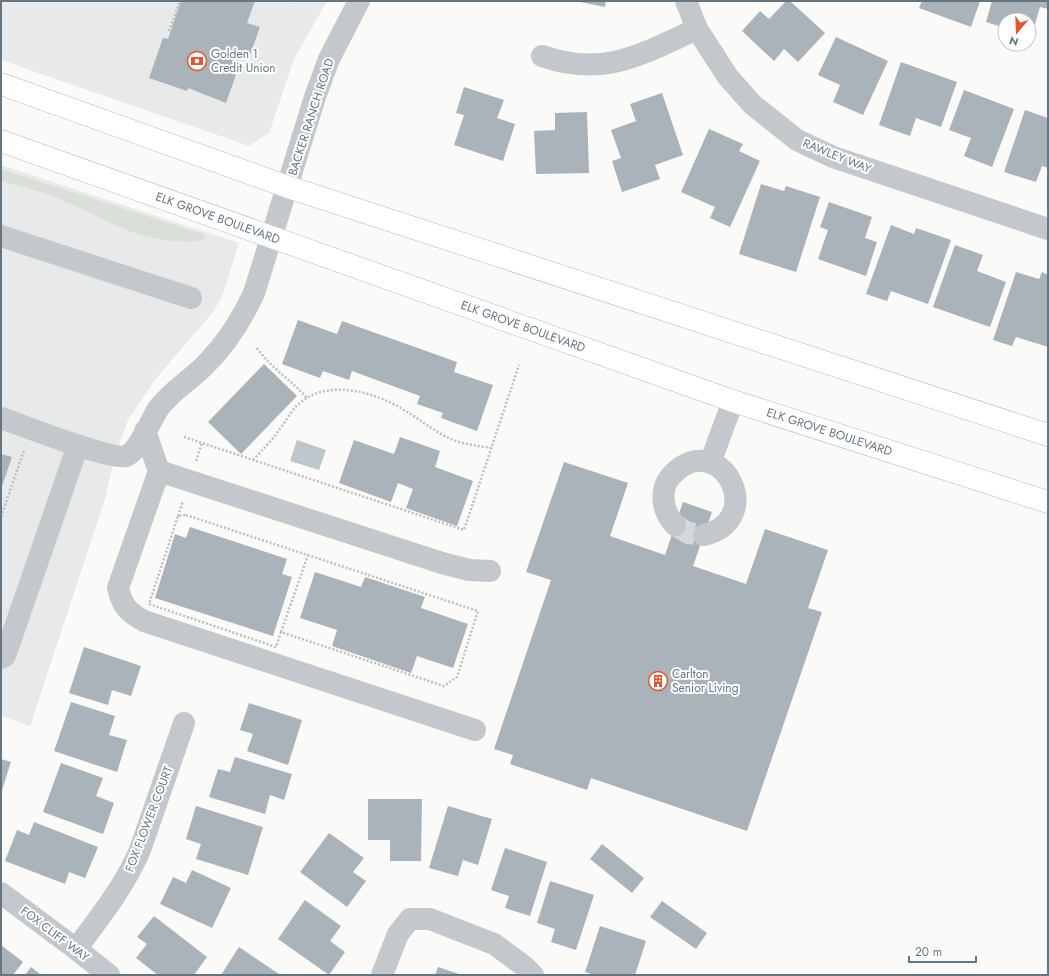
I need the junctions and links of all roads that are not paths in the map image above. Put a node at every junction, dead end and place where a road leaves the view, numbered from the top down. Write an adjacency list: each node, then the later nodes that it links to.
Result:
1 (359, 1): 7 (street, BACKER RANCH ROAD)
2 (686, 1): 3 (street, RAWLEY WAY)
3 (697, 29): 4 (street); 8 (street, RAWLEY WAY)
4 (542, 56)
5 (1, 84): 7 (main road)
6 (1, 141): 10 (main road, ELK GROVE BOULEVARD)
7 (288, 187): 10 (street, BACKER RANCH ROAD); 15 (main road)
8 (1048, 229)
9 (1, 236): 11 (street)
10 (272, 236): 12 (main road, ELK GROVE BOULEVARD); 14 (street, BACKER RANCH ROAD)
11 (191, 298)
12 (733, 400): 17 (street); 19 (main road, ELK GROVE BOULEVARD)
13 (1, 418): 16 (street, BACKER RANCH ROAD)
14 (145, 431): 16 (street, BACKER RANCH ROAD); 18 (street)
15 (1048, 435)
16 (78, 445): 23 (street)
17 (710, 463): 20 (street); 21 (street)
18 (159, 471): 22 (street); 25 (street)
19 (1048, 502)
20 (675, 525)
21 (704, 535)
22 (490, 572)
23 (1, 658)
24 (184, 723): 27 (street, FOX FLOWER COURT)
25 (475, 730)
26 (1, 893): 27 (street, FOX CLIFF WAY)
27 (76, 949): 28 (street, FOX CLIFF WAY)
28 (109, 975)
29 (382, 975): 30 (street)
30 (533, 975)

